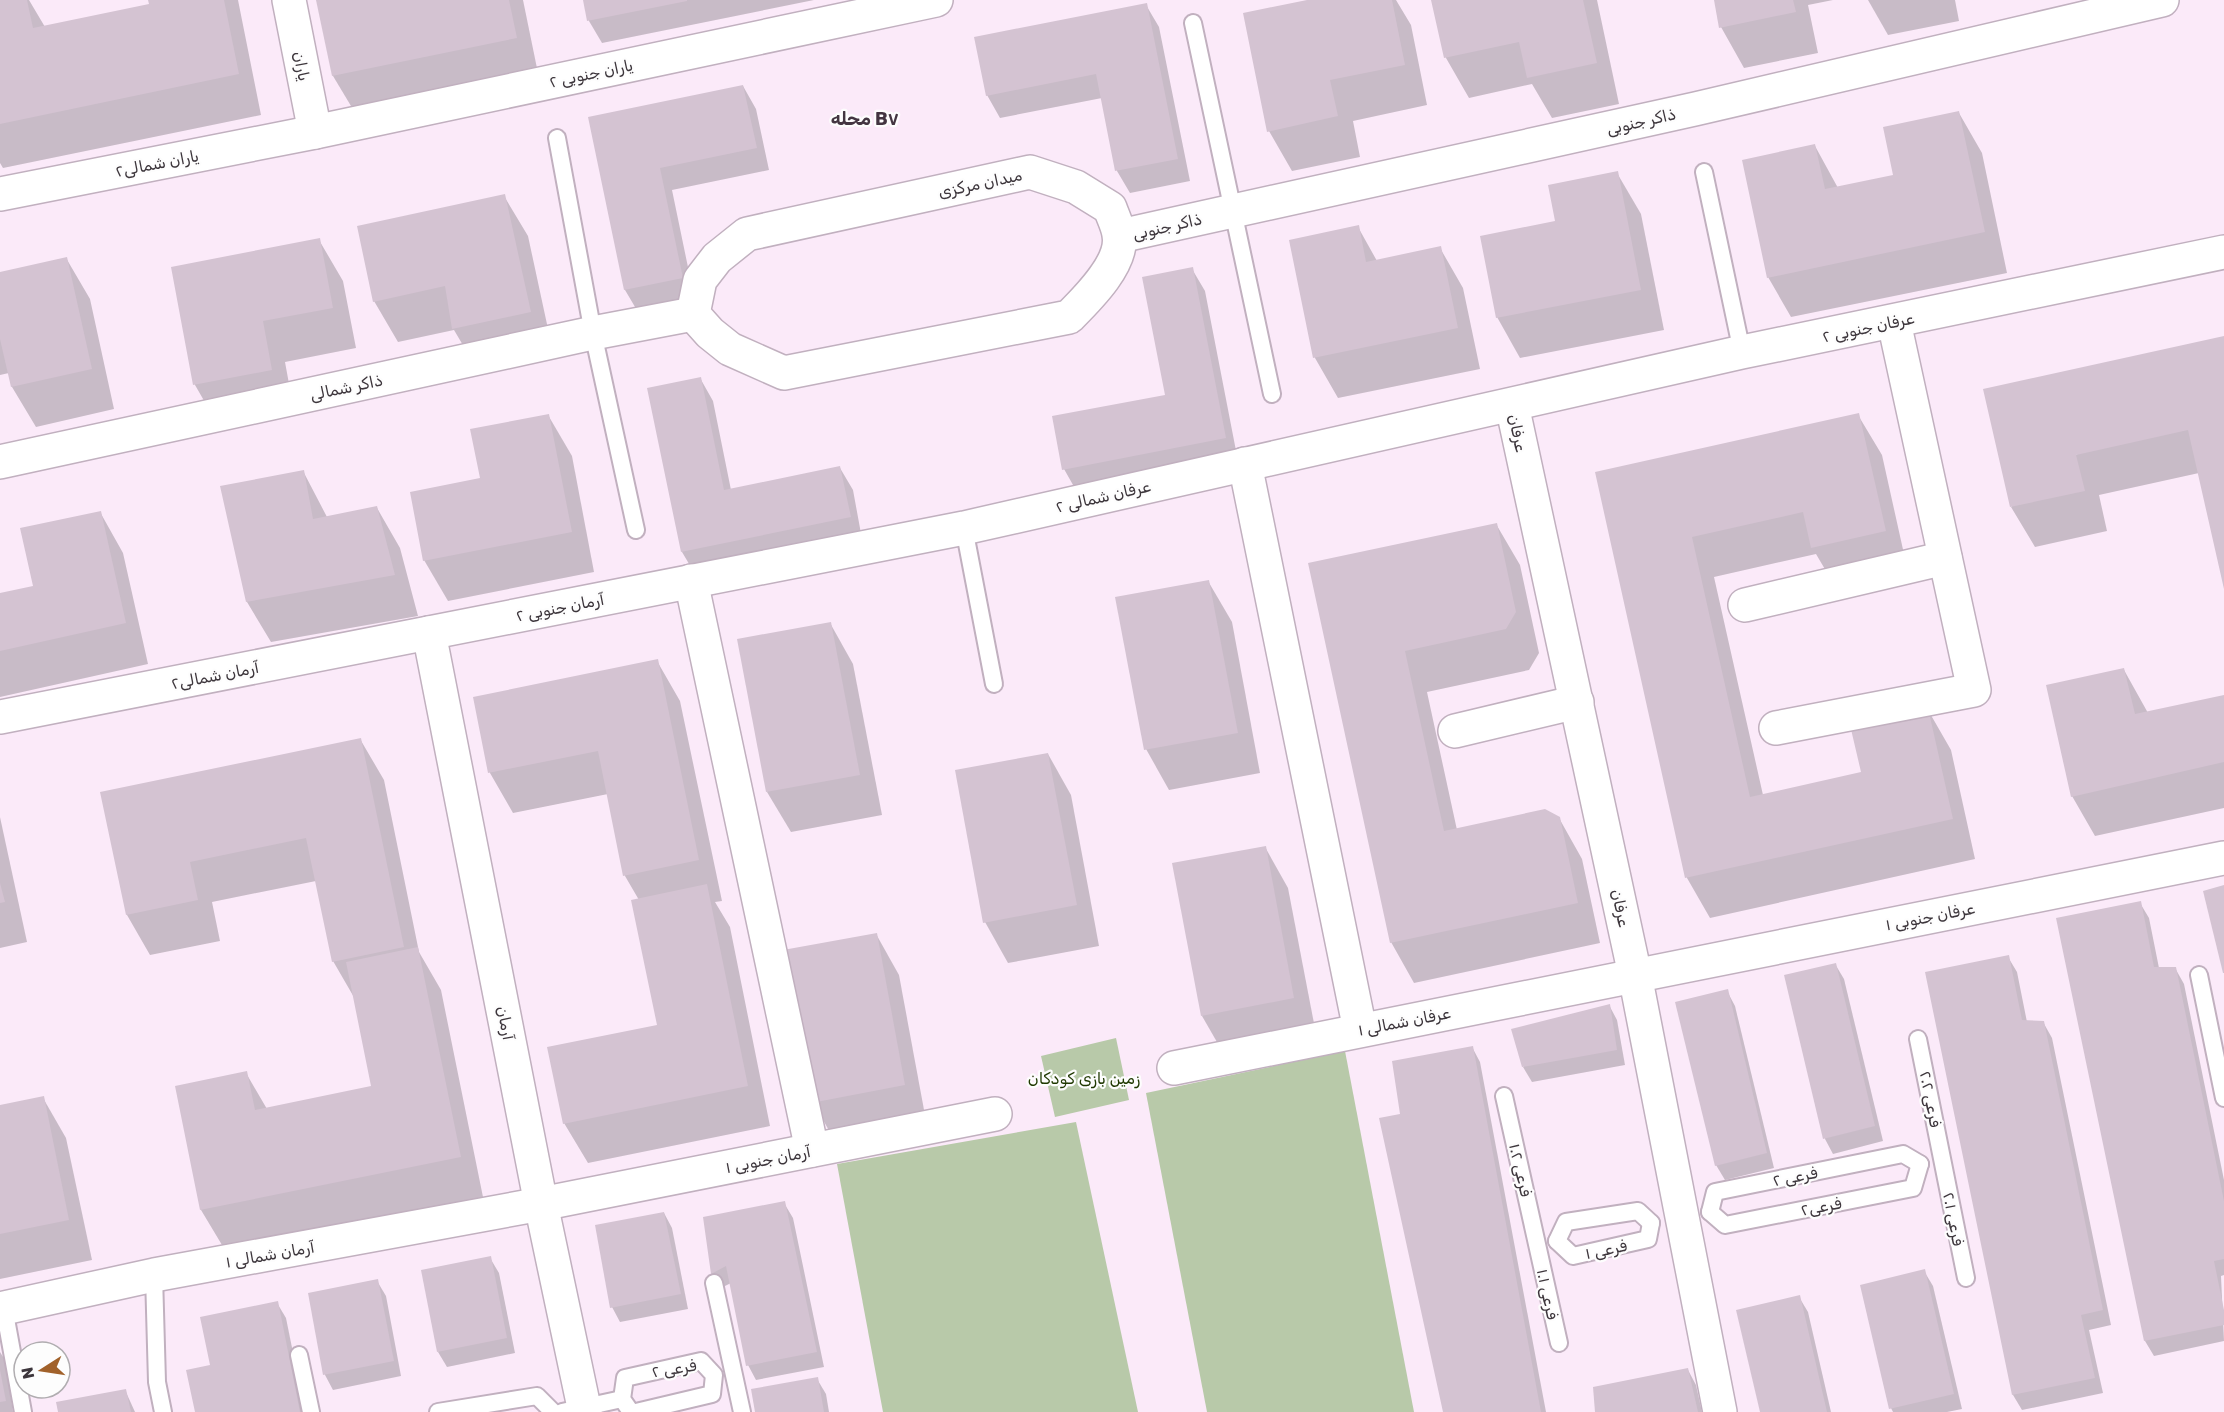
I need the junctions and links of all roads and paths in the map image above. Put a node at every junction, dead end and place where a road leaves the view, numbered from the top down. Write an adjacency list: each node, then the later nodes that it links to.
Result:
1 (289, 0): 5 (street, یاران)
2 (936, 0): 5 (street, یاران جنوبی ۲)
3 (2162, 0): 9 (street, ذاکر جنوبی)
4 (1193, 23): 9 (lane)
5 (315, 132): 8 (street, یاران شمالی۲)
6 (557, 138): 14 (lane)
7 (1704, 172): 15 (lane)
8 (0, 194)
9 (1234, 211): 10 (street, ذاکر جنوبی); 16 (lane)
10 (1120, 236): 12 (street); 12 (street, میدان مرکزی)
11 (2224, 252): 13 (street, عرفان جنوبی ۲)
12 (693, 314): 14 (street, ذاکر شمالی)
13 (1894, 322): 15 (street, عرفان جنوبی ۲); 22 (street)
14 (593, 333): 18 (street, ذاکر شمالی); 21 (lane)
15 (1742, 352): 17 (street, عرفان جنوبی ۲)
16 (1272, 394)
17 (1512, 405): 19 (street, عرفان شمالی ۲); 27 (street, عرفان)
18 (0, 462)
19 (1245, 464): 20 (street, عرفان شمالی ۲); 34 (street)
20 (964, 528): 23 (street, عرفان شمالی ۲); 26 (lane)
21 (636, 530)
22 (1945, 558): 24 (street); 29 (street)
23 (692, 581): 25 (street, آرمان جنوبی ۲); 40 (street)
24 (1745, 605)
25 (429, 633): 28 (street, آرمان شمالی۲); 43 (street, آرمان)
26 (994, 684)
27 (1577, 702): 30 (street); 32 (street, عرفان)
28 (0, 717)
29 (1776, 728)
30 (1455, 731)
31 (2224, 858): 32 (street, عرفان جنوبی ۱)
32 (1635, 975): 34 (street, عرفان شمالی ۱); 44 (street, عرفان)
33 (2199, 975): 38 (lane)
34 (1360, 1030): 36 (street, عرفان شمالی ۱)
35 (1918, 1039): 41 (lane, فرعی ۲.۲)
36 (1174, 1068)
37 (1504, 1096): 47 (lane, فرعی ۱.۲)
38 (2224, 1098)
39 (995, 1114): 40 (street, آرمان جنوبی ۱)
40 (813, 1150): 43 (street, آرمان جنوبی ۱)
41 (1943, 1160): 42 (lane); 49 (lane, فرعی ۲.۱)
42 (1920, 1164): 44 (lane, فرعی ۲); 44 (lane, فرعی۲)
43 (541, 1204): 48 (street, آرمان شمالی ۱); 57 (street, آرمان)
44 (1696, 1215): 45 (lane); 63 (street, عرفان)
45 (1650, 1223): 46 (lane, فرعی ۱); 46 (lane, فرعی ۱)
46 (1557, 1240): 47 (lane)
47 (1538, 1245): 52 (lane, فرعی ۱.۱)
48 (154, 1275): 51 (street, آرمان شمالی ۱); 59 (lane)
49 (1966, 1278)
50 (714, 1282): 54 (lane)
51 (2, 1308): 58 (lane)
52 (1559, 1343)
53 (299, 1355): 60 (lane)
54 (733, 1371): 55 (lane); 62 (lane)
55 (714, 1375): 56 (lane, فرعی ۲); 56 (lane, فرعی ۲)
56 (630, 1408): 57 (lane, فرعی ۲)
57 (571, 1411): 61 (lane)
58 (23, 1412)
59 (163, 1412)
60 (311, 1412)
61 (438, 1412)
62 (742, 1412)
63 (1720, 1412)

